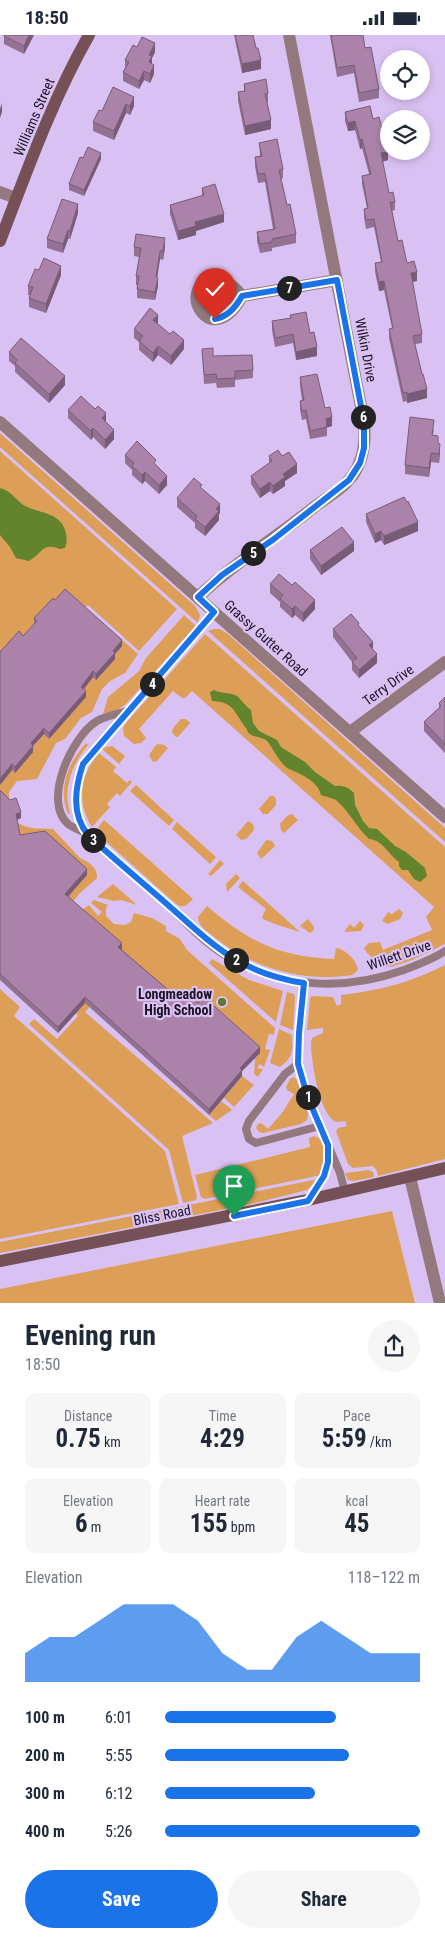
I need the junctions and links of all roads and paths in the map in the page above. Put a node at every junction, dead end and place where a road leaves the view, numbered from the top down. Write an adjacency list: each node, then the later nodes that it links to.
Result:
1 (89, 35): 4 (main road, Williams Street)
2 (289, 35): 6 (street, Wilkin Drive)
3 (0, 191): 4 (street)
4 (16, 198): 5 (main road, Williams Street)
5 (0, 241)
6 (337, 280): 7 (street); 9 (street, Wilkin Drive)
7 (242, 296)
8 (0, 422): 9 (street, Grassy Gutter Road)
9 (198, 597): 10 (street, Grassy Gutter Road)
10 (214, 612): 12 (lane, Willett Drive); 13 (street, Grassy Gutter Road)
11 (445, 662): 13 (street, Terry Drive)
12 (129, 711): 15 (lane, Willett Drive); 15 (lane)
13 (350, 732): 14 (street, Grassy Gutter Road)
14 (445, 817)
15 (86, 833): 17 (lane, Willett Drive)
16 (445, 951): 17 (lane, Willett Drive)
17 (304, 983): 18 (lane)
18 (298, 1064): 19 (lane); 19 (lane)
19 (320, 1126): 20 (lane)
20 (328, 1145): 23 (lane); 24 (lane)
21 (445, 1168): 22 (main road, Bliss Road)
22 (410, 1177): 23 (main road, Bliss Road); 26 (street)
23 (345, 1192): 24 (main road, Bliss Road)
24 (308, 1201): 25 (main road, Bliss Road)
25 (0, 1261)
26 (440, 1303)

